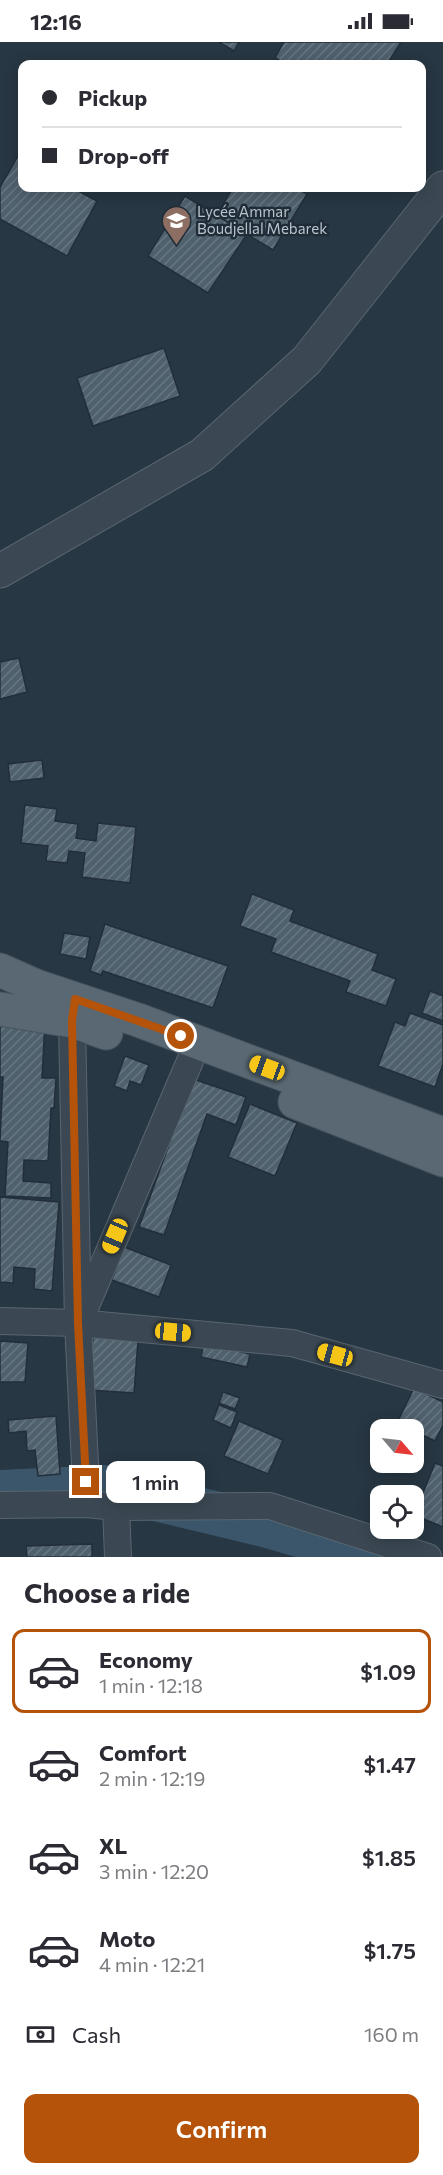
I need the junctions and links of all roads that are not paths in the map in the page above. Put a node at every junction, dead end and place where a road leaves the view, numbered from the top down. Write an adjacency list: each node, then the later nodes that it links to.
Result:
1 (443, 188): 2 (street)
2 (0, 571)
3 (0, 970): 5 (main road)
4 (0, 1009): 5 (main road)
5 (74, 1010): 6 (main road); 7 (main road); 10 (street)
6 (190, 1061): 8 (main road); 10 (street)
7 (443, 1134)
8 (443, 1160)
9 (0, 1321): 10 (street)
10 (78, 1323): 11 (street); 12 (street)
11 (443, 1385)
12 (87, 1504): 13 (street); 14 (street)
13 (0, 1505)
14 (116, 1507): 15 (street); 16 (street)
15 (118, 1557)
16 (428, 1557)

